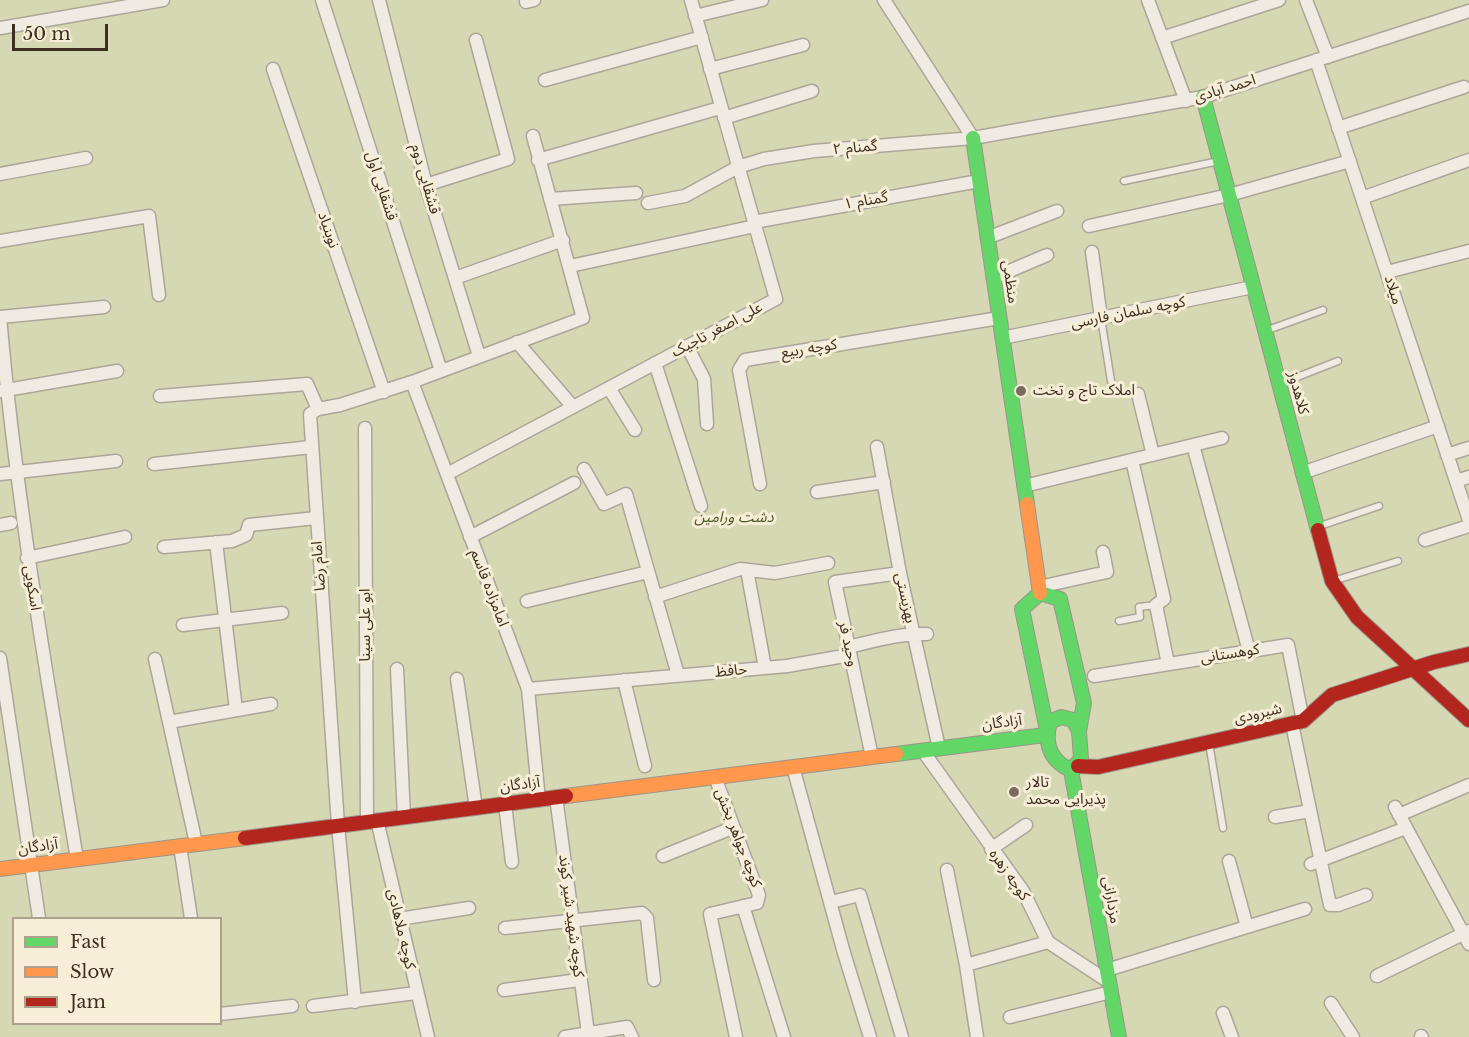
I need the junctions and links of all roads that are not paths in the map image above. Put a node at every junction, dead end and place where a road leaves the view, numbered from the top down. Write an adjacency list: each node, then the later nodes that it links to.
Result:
1 (163, 0): 12 (street)
2 (322, 0): 72 (street, قشقایی اول)
3 (379, 0): 38 (street, قشقایی دوم)
4 (691, 0): 11 (street, علی اصغر تاجیک)
5 (762, 0): 11 (street)
6 (884, 0): 28 (street, منظمی)
7 (1148, 0): 14 (street)
8 (1279, 0): 14 (street)
9 (1306, 0): 17 (street, میلاد)
10 (1468, 7): 17 (street, احمد آبادی)
11 (695, 16): 13 (street, علی اصغر تاجیک)
12 (0, 28)
13 (702, 36): 19 (street, علی اصغر تاجیک); 20 (street)
14 (1162, 38): 24 (street)
15 (476, 40): 38 (street)
16 (803, 45): 19 (street)
17 (1322, 59): 23 (street, احمد آبادی); 26 (street, میلاد)
18 (273, 69): 78 (street, نوبنیاد)
19 (710, 69): 25 (street, علی اصغر تاجیک)
20 (544, 80)
21 (1464, 87): 26 (street)
22 (812, 91): 25 (street)
23 (1203, 97): 24 (street, احمد آبادی); 31 (main road, کلاهدوز)
24 (1186, 101): 28 (street, احمد آبادی)
25 (722, 113): 30 (street); 34 (street, علی اصغر تاجیک)
26 (1338, 128): 33 (street, میلاد)
27 (533, 136): 30 (street)
28 (973, 138): 34 (street, گمنام ۲); 36 (main road, منظمی)
29 (86, 158): 35 (street)
30 (538, 160): 42 (street)
31 (1220, 160): 37 (lane); 40 (main road, کلاهدوز)
32 (1469, 160): 41 (street)
33 (1350, 161): 40 (street); 41 (street, میلاد)
34 (738, 167): 43 (street, گمنام ۲); 45 (street, علی اصغر تاجیک)
35 (0, 174)
36 (979, 181): 45 (street, گمنام ۱); 47 (main road, منظمی)
37 (1124, 181)
38 (426, 185): 55 (street, قشقایی دوم)
39 (636, 193): 42 (street)
40 (1229, 195): 46 (street); 57 (main road, کلاهدوز)
41 (1362, 198): 54 (street, میلاد)
42 (550, 199): 48 (street)
43 (648, 202)
44 (1057, 211): 47 (street)
45 (754, 224): 53 (street, گمنام ۱); 67 (street, علی اصغر تاجیک)
46 (1089, 226)
47 (987, 238): 56 (main road, منظمی)
48 (563, 240): 53 (street); 55 (street)
49 (0, 241): 58 (street)
50 (1469, 250): 54 (street)
51 (1092, 252): 63 (street)
52 (1047, 255): 56 (street)
53 (570, 266): 66 (street)
54 (1387, 272): 84 (street, میلاد)
55 (455, 278): 68 (street, قشقایی دوم)
56 (993, 278): 62 (main road, منظمی)
57 (1253, 287): 63 (street, کوچه سلمان فارسی); 64 (main road, کلاهدوز)
58 (159, 295)
59 (104, 307): 61 (street)
60 (1323, 310): 64 (lane)
61 (0, 317): 77 (street, اسکویی)
62 (999, 318): 65 (main road, منظمی); 106 (street, کوچه ربیع)
63 (1101, 318): 65 (street, کوچه سلمان فارسی); 73 (lane)
64 (1265, 331): 75 (main road, کلاهدوز)
65 (1002, 338): 107 (main road, منظمی)
66 (517, 342): 68 (street); 81 (street)
67 (687, 346): 70 (street, علی اصغر تاجیک); 83 (street)
68 (479, 356): 72 (street)
69 (1338, 362): 75 (lane)
70 (655, 363): 76 (street, علی اصغر تاجیک); 109 (street)
71 (117, 371): 77 (street)
72 (441, 371): 74 (street)
73 (1111, 381)
74 (412, 382): 78 (street); 101 (street, امامزاده قاسم)
75 (1279, 384): 99 (main road, کلاهدوز)
76 (609, 388): 81 (street, علی اصغر تاجیک); 86 (street)
77 (3, 390): 98 (street, اسکویی)
78 (384, 392): 82 (street)
79 (1138, 394): 92 (street)
80 (160, 396): 82 (street)
81 (573, 407): 101 (street, علی اصغر تاجیک)
82 (318, 409): 89 (street, امام رضا)
83 (706, 424)
84 (1438, 426): 93 (street, میلاد); 99 (street)
85 (365, 428): 175 (street, ابو علی سینا)
86 (635, 430)
87 (1222, 438): 88 (street)
88 (1193, 445): 92 (street); 139 (street)
89 (310, 447): 96 (street); 111 (street, امام رضا)
90 (877, 447): 104 (street, بهزیستی)
91 (1469, 448): 93 (street)
92 (1153, 455): 94 (street)
93 (1447, 455): 103 (street, میلاد)
94 (1132, 460): 107 (street); 131 (street)
95 (116, 461): 98 (street)
96 (154, 464)
97 (584, 469): 125 (street)
98 (16, 472): 100 (street); 121 (street, اسکویی)
99 (1302, 473): 114 (main road, کلاهدوز)
100 (0, 474)
101 (447, 474): 116 (street, امامزاده قاسم)
102 (1469, 477): 103 (street)
103 (1456, 481): 112 (street, میلاد)
104 (884, 482): 108 (street); 126 (street, بهزیستی)
105 (574, 483): 116 (street)
106 (760, 484)
107 (1024, 486): 128 (main road, منظمی)
108 (817, 492)
109 (701, 506)
110 (1379, 506): 114 (lane)
111 (316, 518): 118 (street); 176 (street, امام رضا)
112 (1469, 520)
113 (1469, 526): 117 (street)
114 (1316, 527): 127 (main road, کلاهدوز)
115 (125, 537): 121 (street)
116 (470, 537): 151 (street, امامزاده قاسم)
117 (1425, 540)
118 (216, 542): 119 (street); 133 (street)
119 (165, 547)
120 (1103, 552): 128 (street)
121 (27, 558): 185 (street, اسکویی)
122 (1398, 561): 127 (lane)
123 (828, 563): 124 (street)
124 (747, 570): 129 (street); 144 (street)
125 (648, 572): 129 (street); 130 (street)
126 (894, 574): 136 (street, بهزیستی); 138 (street, وحید فر)
127 (1332, 581): 145 (main road, کلاهدوز)
128 (1039, 590): 157 (main road); 158 (main road)
129 (655, 597): 147 (street)
130 (527, 601)
131 (1156, 605): 134 (lane); 143 (street)
132 (282, 613): 133 (street)
133 (225, 620): 135 (street); 153 (street)
134 (1119, 621)
135 (183, 625)
136 (913, 633): 137 (street, حافظ); 138 (street, حافظ); 160 (street, بهزیستی)
137 (927, 634)
138 (848, 647): 144 (street, حافظ); 162 (street, وحید فر)
139 (1249, 651): 143 (street, کوهستانی); 156 (street, کوهستانی)
140 (1469, 654): 145 (main road, شیرودی)
141 (0, 658): 189 (street)
142 (154, 658): 155 (street)
143 (1168, 664): 148 (street, کوهستانی)
144 (765, 668): 147 (street, حافظ)
145 (1412, 668): 154 (main road, کلاهدوز); 156 (main road, شیرودی)
146 (397, 669): 173 (street)
147 (678, 675): 150 (street, حافظ)
148 (1094, 676)
149 (457, 679): 171 (street)
150 (624, 680): 151 (street, حافظ); 163 (street)
151 (528, 689): 169 (street, امامزاده قاسم)
152 (271, 704): 153 (street)
153 (236, 710): 155 (street)
154 (1469, 720)
155 (169, 722): 181 (street)
156 (1297, 723): 159 (main road, شیرودی); 172 (street)
157 (1079, 731): 158 (main road); 165 (main road)
158 (1046, 732): 160 (main road, آزادگان); 165 (main road)
159 (1208, 742): 165 (main road, شیرودی); 179 (lane)
160 (939, 748): 161 (main road, آزادگان)
161 (923, 751): 162 (main road, آزادگان); 183 (street, کوچه زهره)
162 (872, 757): 164 (main road, آزادگان)
163 (645, 766)
164 (793, 767): 166 (main road, آزادگان); 193 (street)
165 (1074, 768): 209 (main road, مزدارانی)
166 (715, 777): 168 (main road, آزادگان); 178 (street, کوچه جواهر بخش)
167 (1469, 785): 180 (street)
168 (556, 798): 169 (main road, آزادگان); 200 (street, کوچه شهید شیر کوند)
169 (538, 800): 170 (main road, آزادگان)
170 (505, 804): 171 (main road, آزادگان); 187 (street)
171 (476, 808): 173 (main road, آزادگان)
172 (1310, 811): 174 (street); 188 (street)
173 (404, 817): 175 (main road, آزادگان)
174 (1275, 817)
175 (372, 821): 176 (main road, آزادگان); 199 (street, کوچه ملاهادی)
176 (338, 825): 181 (main road, آزادگان); 212 (street, امام رضا)
177 (1026, 825): 183 (street)
178 (732, 828): 184 (street); 194 (street, کوچه جواهر بخش)
179 (1223, 828)
180 (1406, 828): 188 (street); 203 (street)
181 (196, 843): 182 (main road, آزادگان)
182 (180, 846): 185 (main road, آزادگان); 198 (street)
183 (991, 849): 204 (street, کوچه زهره)
184 (663, 856)
185 (77, 859): 189 (main road, آزادگان)
186 (1229, 861): 201 (street)
187 (512, 862)
188 (1316, 862): 192 (street)
189 (32, 864): 190 (main road, آزادگان); 197 (street)
190 (0, 869)
191 (947, 870): 205 (street)
192 (1366, 895)
193 (831, 902): 224 (street); 225 (street)
194 (743, 906): 222 (street, کوچه جواهر بخش); 223 (street)
195 (469, 908): 199 (street)
196 (1305, 909): 201 (street)
197 (39, 917)
198 (191, 917)
199 (399, 919): 211 (street, کوچه ملاهادی)
200 (572, 920): 202 (street); 207 (street, کوچه شهید شیر کوند); 208 (street)
201 (1247, 927): 209 (street)
202 (505, 928)
203 (1467, 936): 206 (street)
204 (1048, 942): 205 (street); 209 (street)
205 (966, 965): 226 (street)
206 (1377, 976)
207 (579, 980): 210 (street); 220 (street, کوچه شهید شیر کوند)
208 (654, 981)
209 (1109, 981): 218 (street); 227 (main road, مزدارانی)
210 (504, 990)
211 (416, 993): 212 (street); 221 (street, کوچه ملاهادی)
212 (355, 1002): 215 (street)
213 (1331, 1003): 229 (street)
214 (292, 1006): 217 (street)
215 (313, 1006)
216 (1222, 1013): 228 (street)
217 (222, 1014)
218 (1010, 1017)
219 (631, 1033): 220 (street)
220 (577, 1036)
221 (428, 1037)
222 (736, 1037)
223 (784, 1037)
224 (870, 1037)
225 (902, 1037)
226 (977, 1037)
227 (1119, 1037)
228 (1232, 1037)
229 (1353, 1037)

